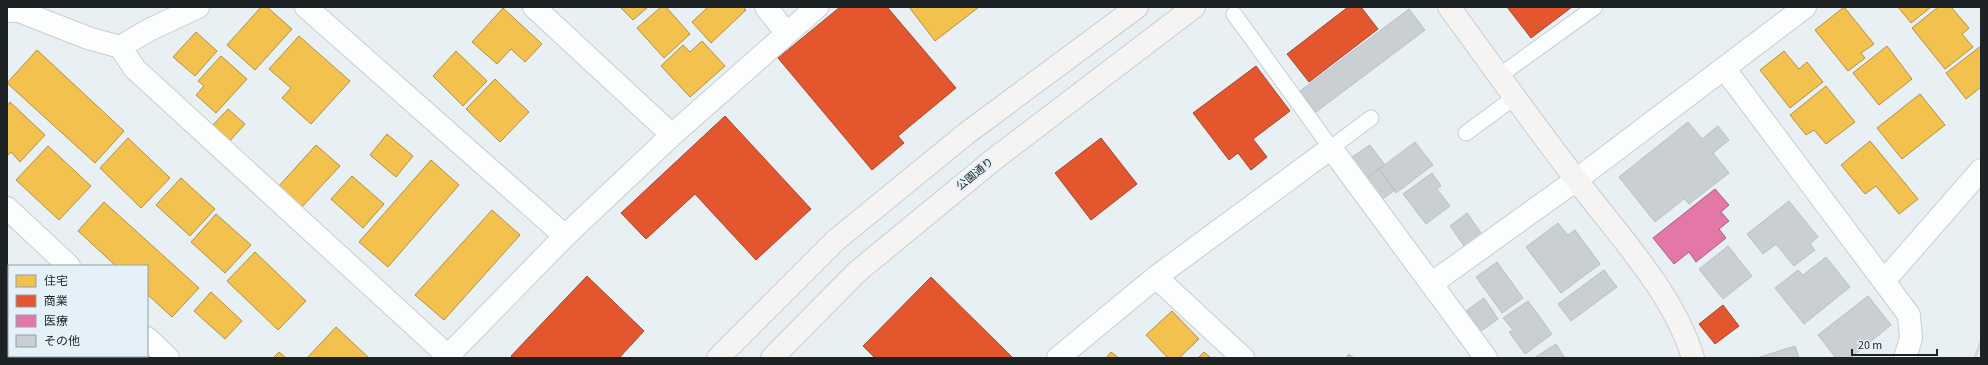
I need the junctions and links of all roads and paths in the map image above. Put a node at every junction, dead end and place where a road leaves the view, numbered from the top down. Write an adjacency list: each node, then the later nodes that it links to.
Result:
1 (198, 7): 14 (street)
2 (306, 7): 25 (street)
3 (534, 7): 20 (street)
4 (766, 7): 13 (street)
5 (817, 7): 13 (street)
6 (1137, 7): 33 (street)
7 (1194, 7): 34 (street, 公園通り)
8 (1448, 7): 16 (street)
9 (1595, 7): 16 (lane)
10 (1805, 7): 15 (street)
11 (7, 11): 14 (street)
12 (1234, 14): 21 (lane)
13 (786, 33): 20 (street)
14 (120, 47): 31 (street)
15 (1724, 68): 23 (street); 28 (street)
16 (1499, 76): 17 (street)
17 (1514, 97): 19 (lane); 23 (street)
18 (1371, 118): 21 (lane)
19 (1466, 133)
20 (672, 135): 25 (street)
21 (1330, 148): 27 (street); 29 (street)
22 (1981, 170): 28 (street)
23 (1576, 180): 29 (street); 38 (street)
24 (7, 208): 26 (street)
25 (564, 236): 31 (street)
26 (68, 265)
27 (1156, 276): 35 (street); 36 (street)
28 (1884, 281): 39 (street)
29 (1431, 284): 37 (street)
30 (148, 339): 32 (street)
31 (447, 357)
32 (168, 358)
33 (718, 358)
34 (772, 358)
35 (1058, 358)
36 (1243, 358)
37 (1486, 358)
38 (1693, 358)
39 (1905, 358)

